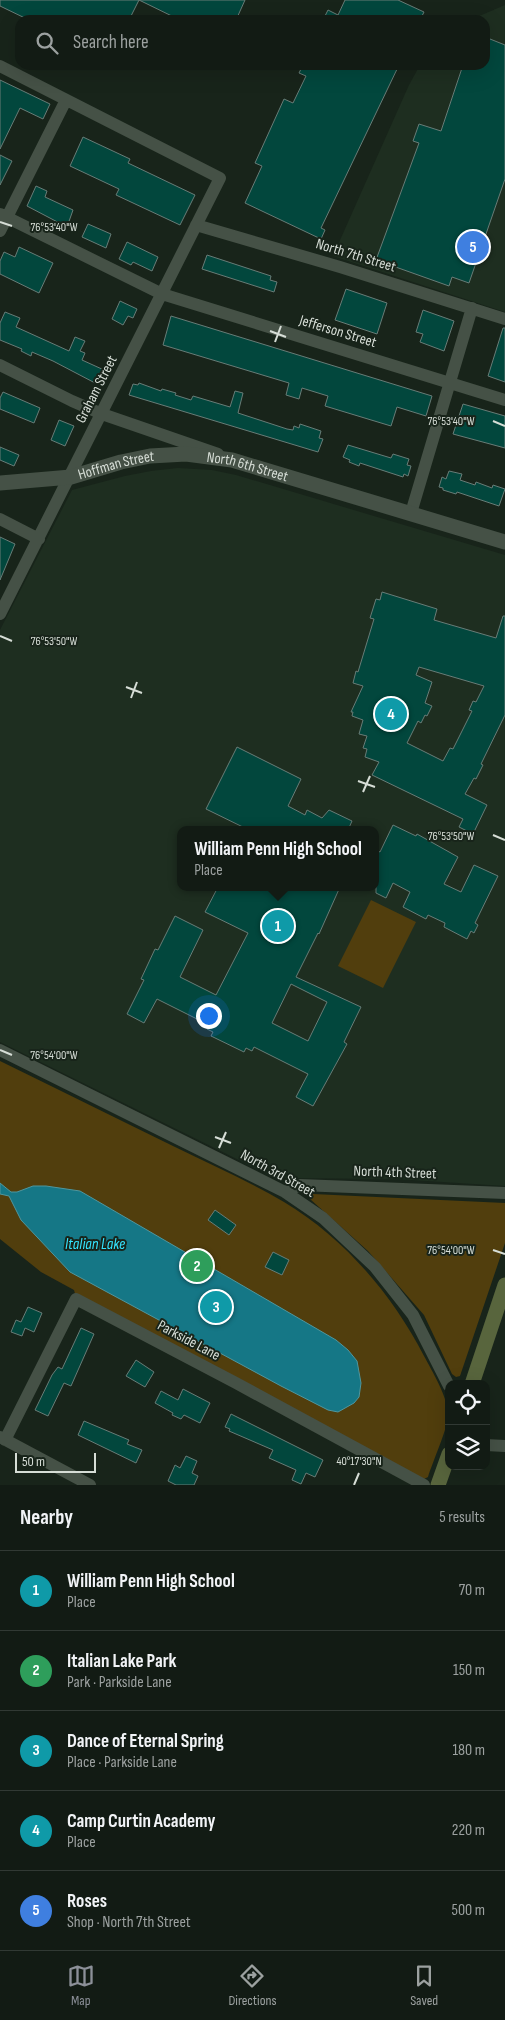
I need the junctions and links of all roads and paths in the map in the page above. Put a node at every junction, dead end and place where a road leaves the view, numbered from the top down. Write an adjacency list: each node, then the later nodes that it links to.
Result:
1 (0, 66): 2 (street)
2 (66, 100): 3 (street); 4 (street, Graham Street)
3 (3, 216): 5 (street); 6 (street, Jefferson Street)
4 (196, 225): 6 (street, Graham Street); 7 (street, North 7th Street)
5 (0, 231)
6 (162, 294): 10 (street, Jefferson Street); 12 (street, Graham Street)
7 (472, 308): 8 (street, North 7th Street); 10 (street)
8 (505, 320)
9 (2, 370): 12 (street, North 6th Street)
10 (450, 382): 11 (street, Jefferson Street); 16 (street)
11 (505, 400)
12 (102, 414): 13 (street, North 6th Street); 14 (street, Graham Street)
13 (232, 460): 14 (street, Hoffman Street); 16 (street, North 6th Street)
14 (71, 477): 15 (street, Hoffman Street); 18 (street, Graham Street)
15 (0, 483)
16 (411, 513): 19 (street, North 6th Street)
17 (0, 520): 18 (street)
18 (39, 539): 20 (street, Graham Street)
19 (505, 542)
20 (5, 591): 21 (street, Graham Street)
21 (0, 614)
22 (0, 1050): 23 (street, North 3rd Street)
23 (285, 1192): 24 (street, North 4th Street); 26 (street, North 3rd Street)
24 (505, 1193)
25 (505, 1285): 27 (main road)
26 (446, 1380)
27 (473, 1380)
28 (3, 1438): 32 (street); 33 (street, Parkside Lane)
29 (490, 1445): 30 (street)
30 (505, 1446)
31 (445, 1465): 34 (main road)
32 (90, 1485)
33 (424, 1485)
34 (438, 1485)

